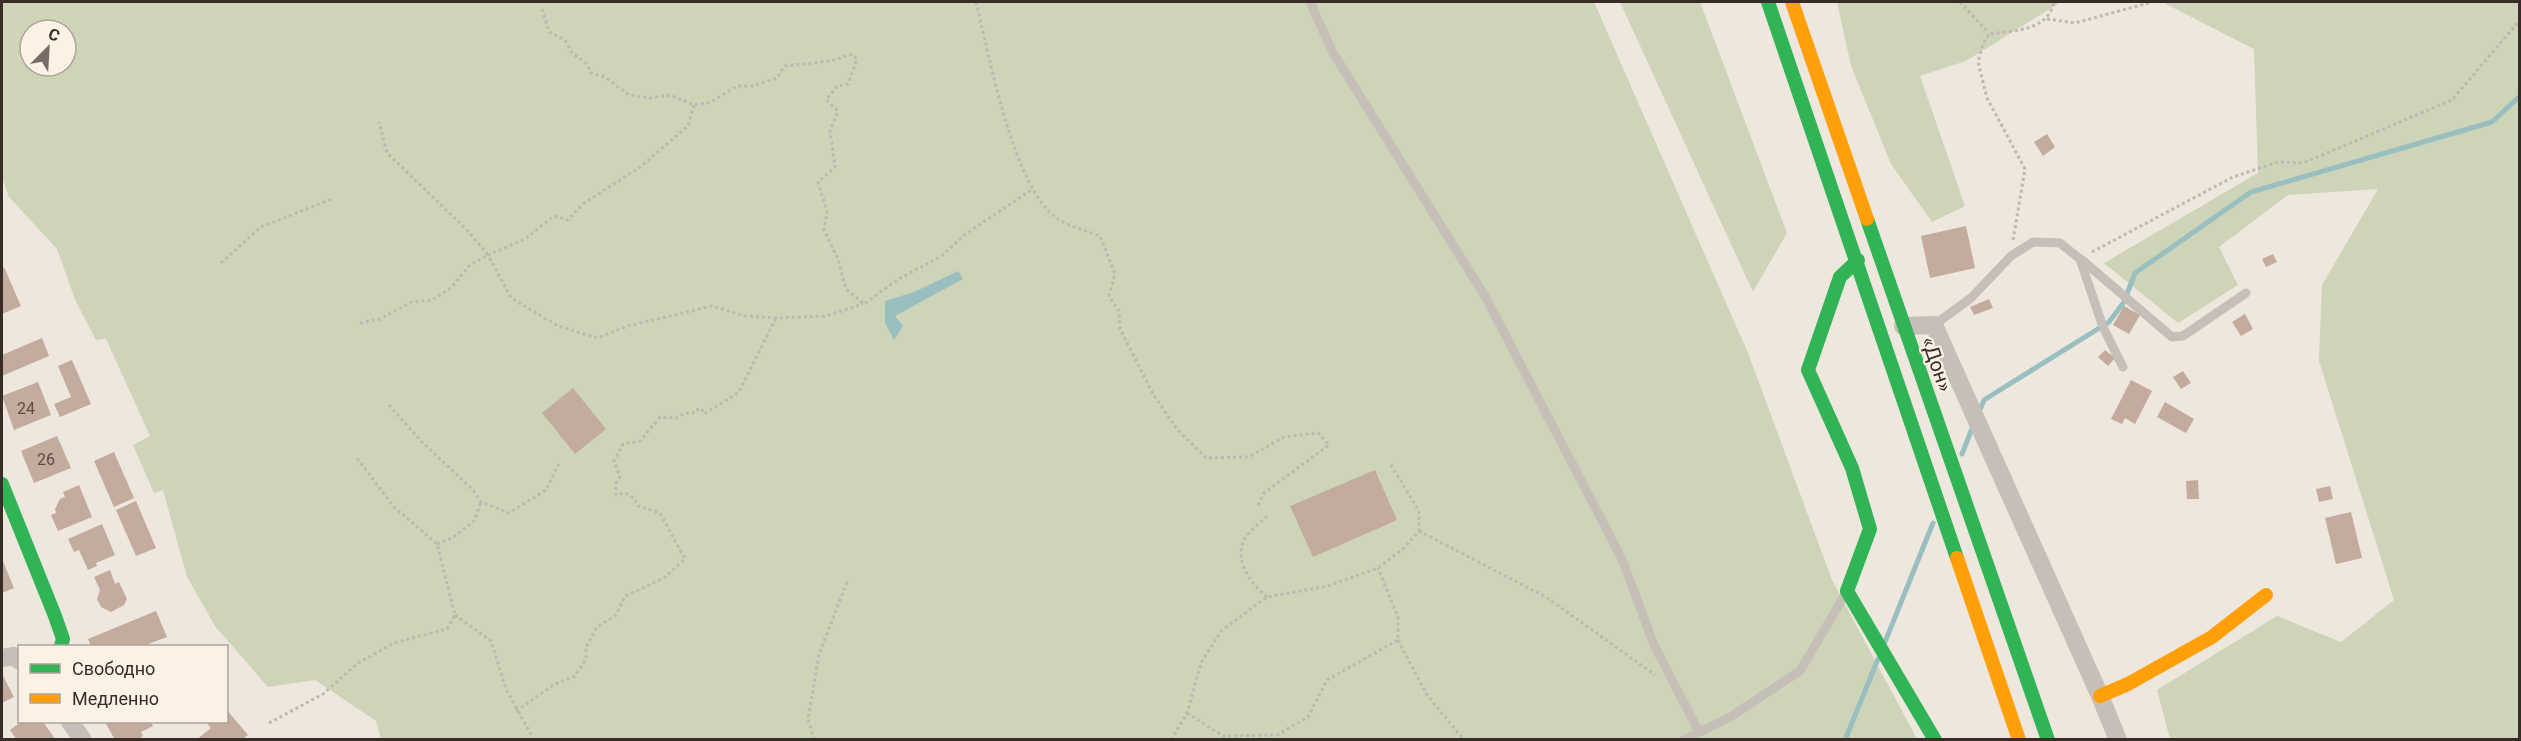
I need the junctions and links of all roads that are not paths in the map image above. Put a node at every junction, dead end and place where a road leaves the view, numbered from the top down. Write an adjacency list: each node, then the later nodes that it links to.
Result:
1 (1310, 2): 18 (lane)
2 (1768, 2): 5 (main road)
3 (1792, 2): 8 (main road, «Дон»)
4 (2080, 259): 6 (lane); 7 (lane); 9 (lane)
5 (1858, 260): 11 (main road); 22 (main road)
6 (2246, 293)
7 (1934, 325): 8 (street); 16 (street)
8 (1903, 326): 23 (main road, «Дон»)
9 (2123, 367)
10 (2, 484): 13 (main road)
11 (1847, 591): 18 (lane); 21 (main road)
12 (2266, 595): 16 (main road)
13 (61, 645)
14 (2, 658): 15 (street)
15 (18, 659)
16 (2100, 696): 24 (street)
17 (71, 723): 19 (street)
18 (1699, 732): 20 (lane)
19 (83, 740)
20 (1683, 740)
21 (1935, 740)
22 (2019, 740)
23 (2048, 740)
24 (2118, 740)

